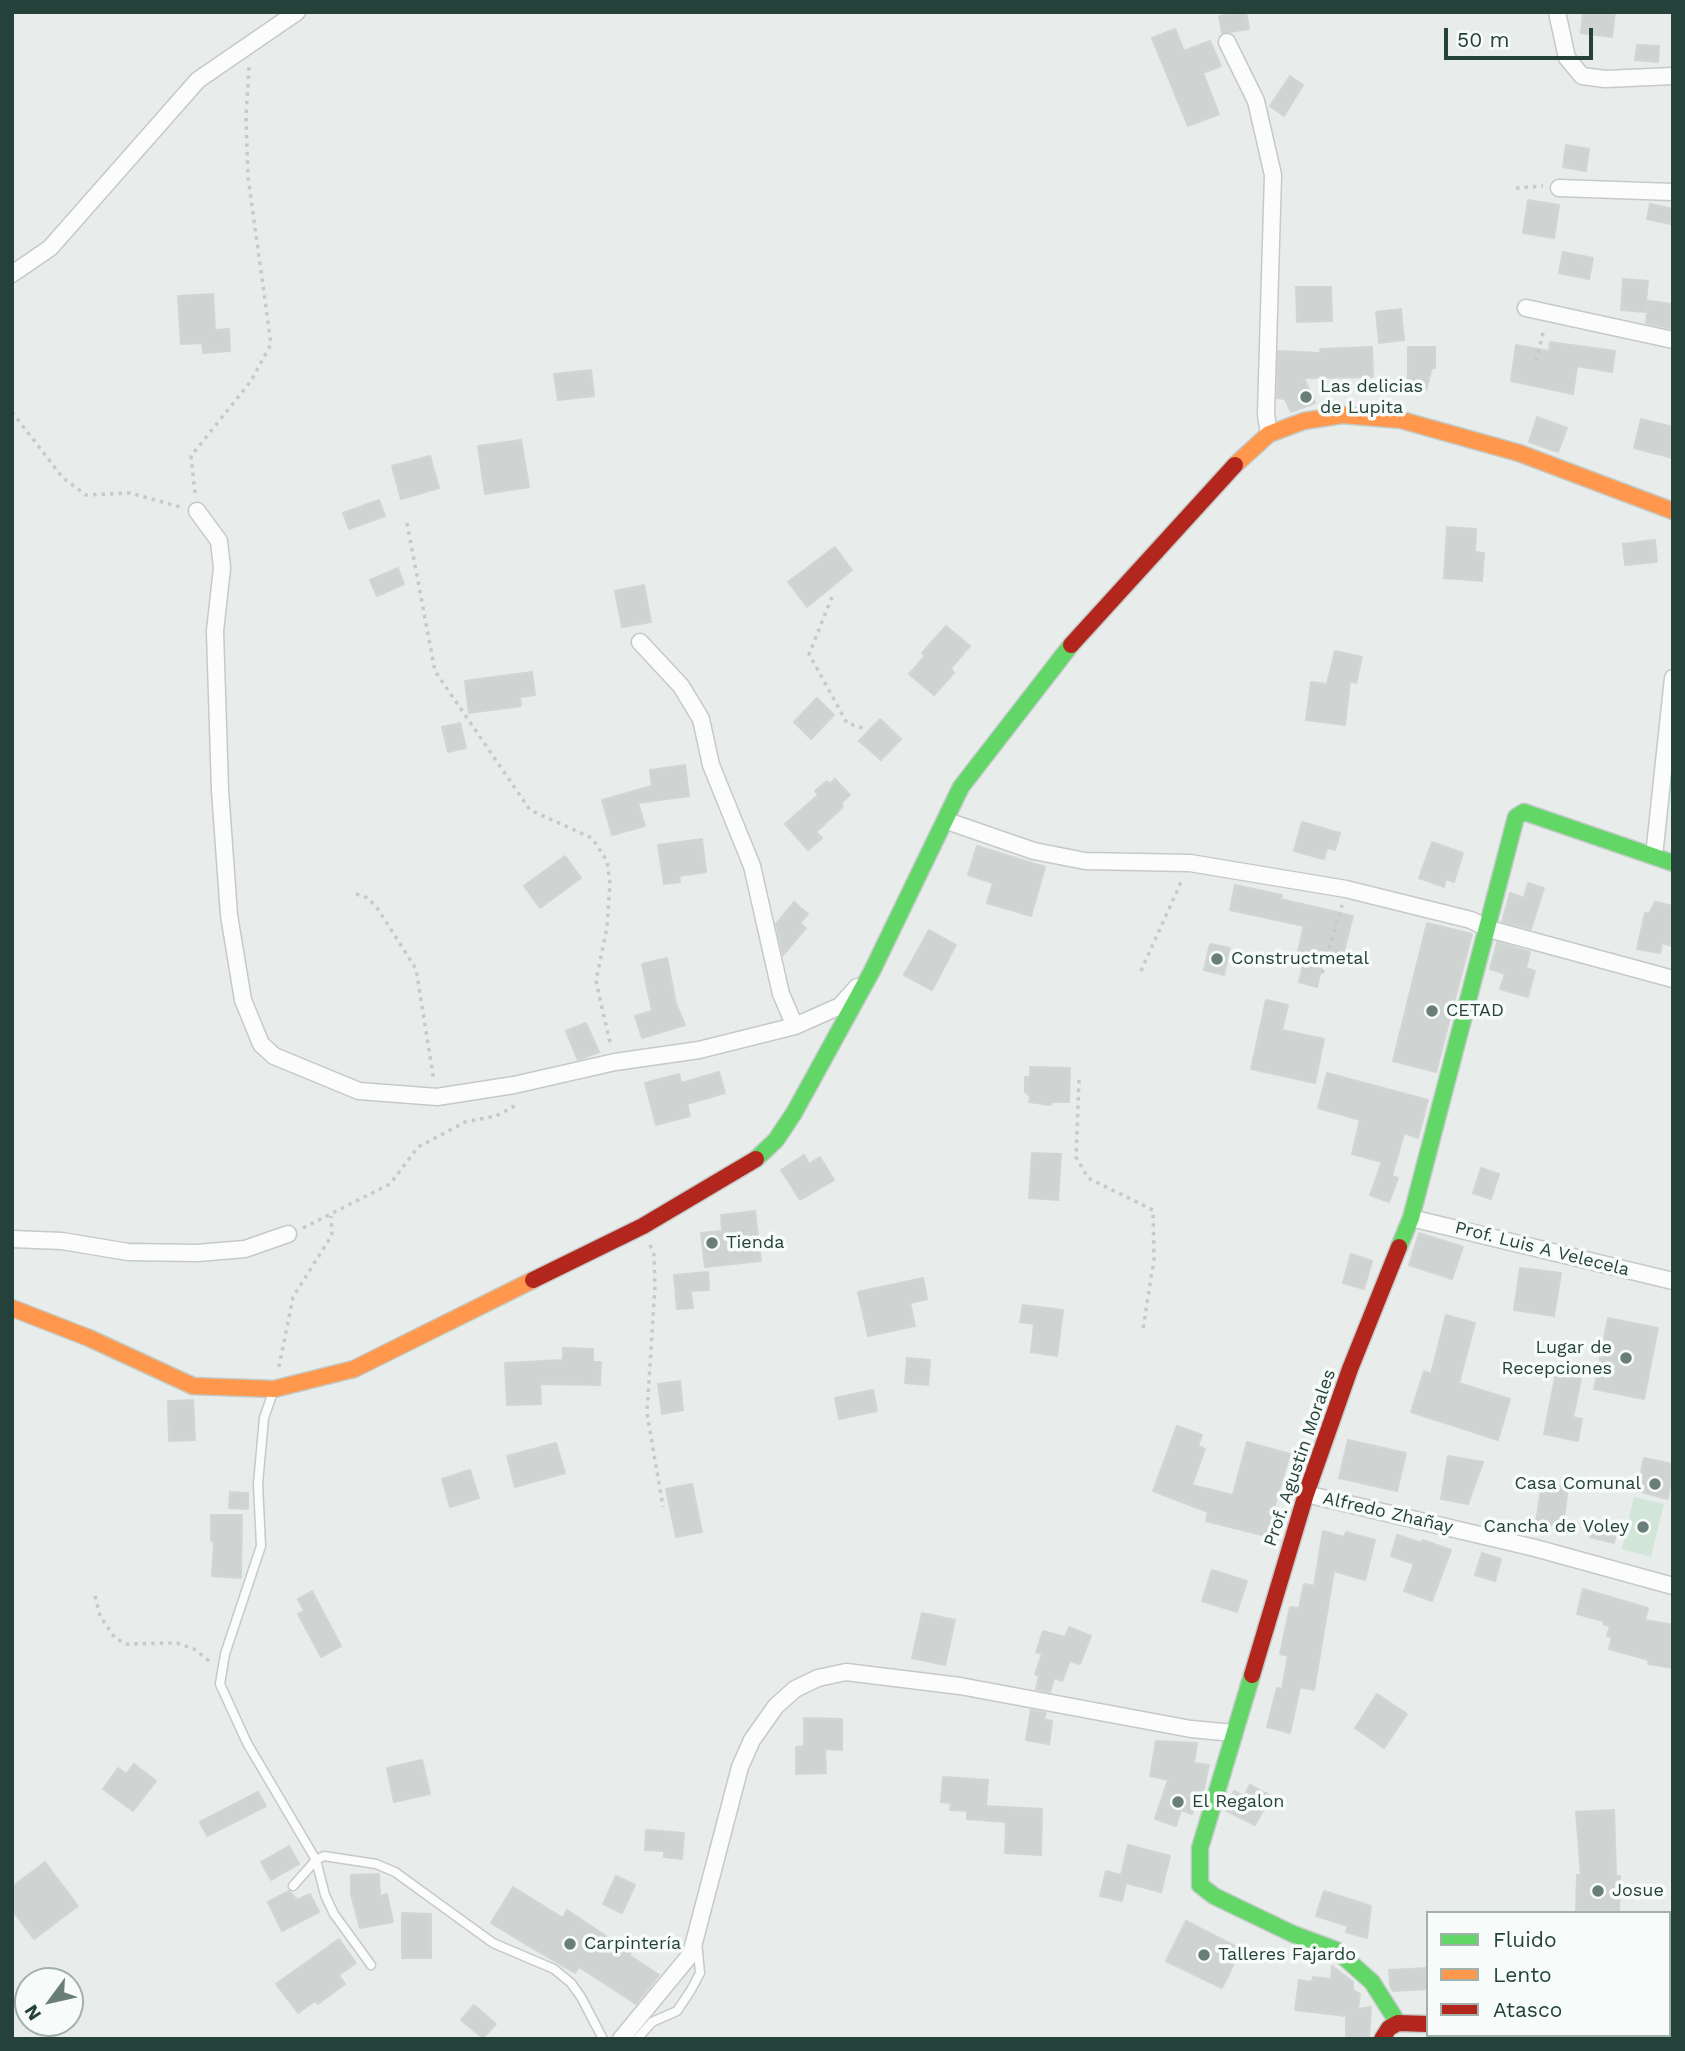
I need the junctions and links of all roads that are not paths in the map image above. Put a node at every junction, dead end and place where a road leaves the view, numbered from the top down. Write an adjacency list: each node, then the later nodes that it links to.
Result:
1 (298, 12): 7 (street)
2 (1557, 12): 4 (street)
3 (1227, 42): 10 (street)
4 (1673, 76)
5 (1559, 188): 6 (street)
6 (1673, 192)
7 (12, 274)
8 (1526, 308): 9 (street)
9 (1673, 340)
10 (1269, 434): 12 (street); 15 (street)
11 (197, 511): 21 (street)
12 (1673, 511)
13 (640, 642): 21 (street)
14 (1673, 678): 16 (street)
15 (947, 821): 18 (street); 19 (street)
16 (1654, 856): 17 (street); 18 (street, Prof. Agustin Morales)
17 (1673, 863)
18 (1489, 929): 20 (street); 22 (street, Prof. Agustin Morales)
19 (872, 971): 21 (street); 27 (street)
20 (1673, 979)
21 (795, 1026)
22 (1411, 1218): 25 (street, Prof. Luis A Velecela); 28 (street, Prof. Agustin Morales)
23 (288, 1234): 24 (street)
24 (12, 1239)
25 (1673, 1281)
26 (12, 1308): 27 (street)
27 (274, 1389): 31 (lane)
28 (1306, 1494): 29 (street, Alfredo Zhañay); 30 (street, Prof. Agustin Morales)
29 (1673, 1586)
30 (1234, 1733): 33 (street); 35 (street, Prof. Agustin Morales)
31 (316, 1860): 32 (lane); 34 (lane); 37 (lane)
32 (293, 1886)
33 (695, 1935): 38 (street); 39 (lane)
34 (371, 1965)
35 (1398, 2023): 36 (street); 40 (street)
36 (1426, 2024)
37 (603, 2039)
38 (621, 2039)
39 (637, 2039)
40 (1382, 2039)

